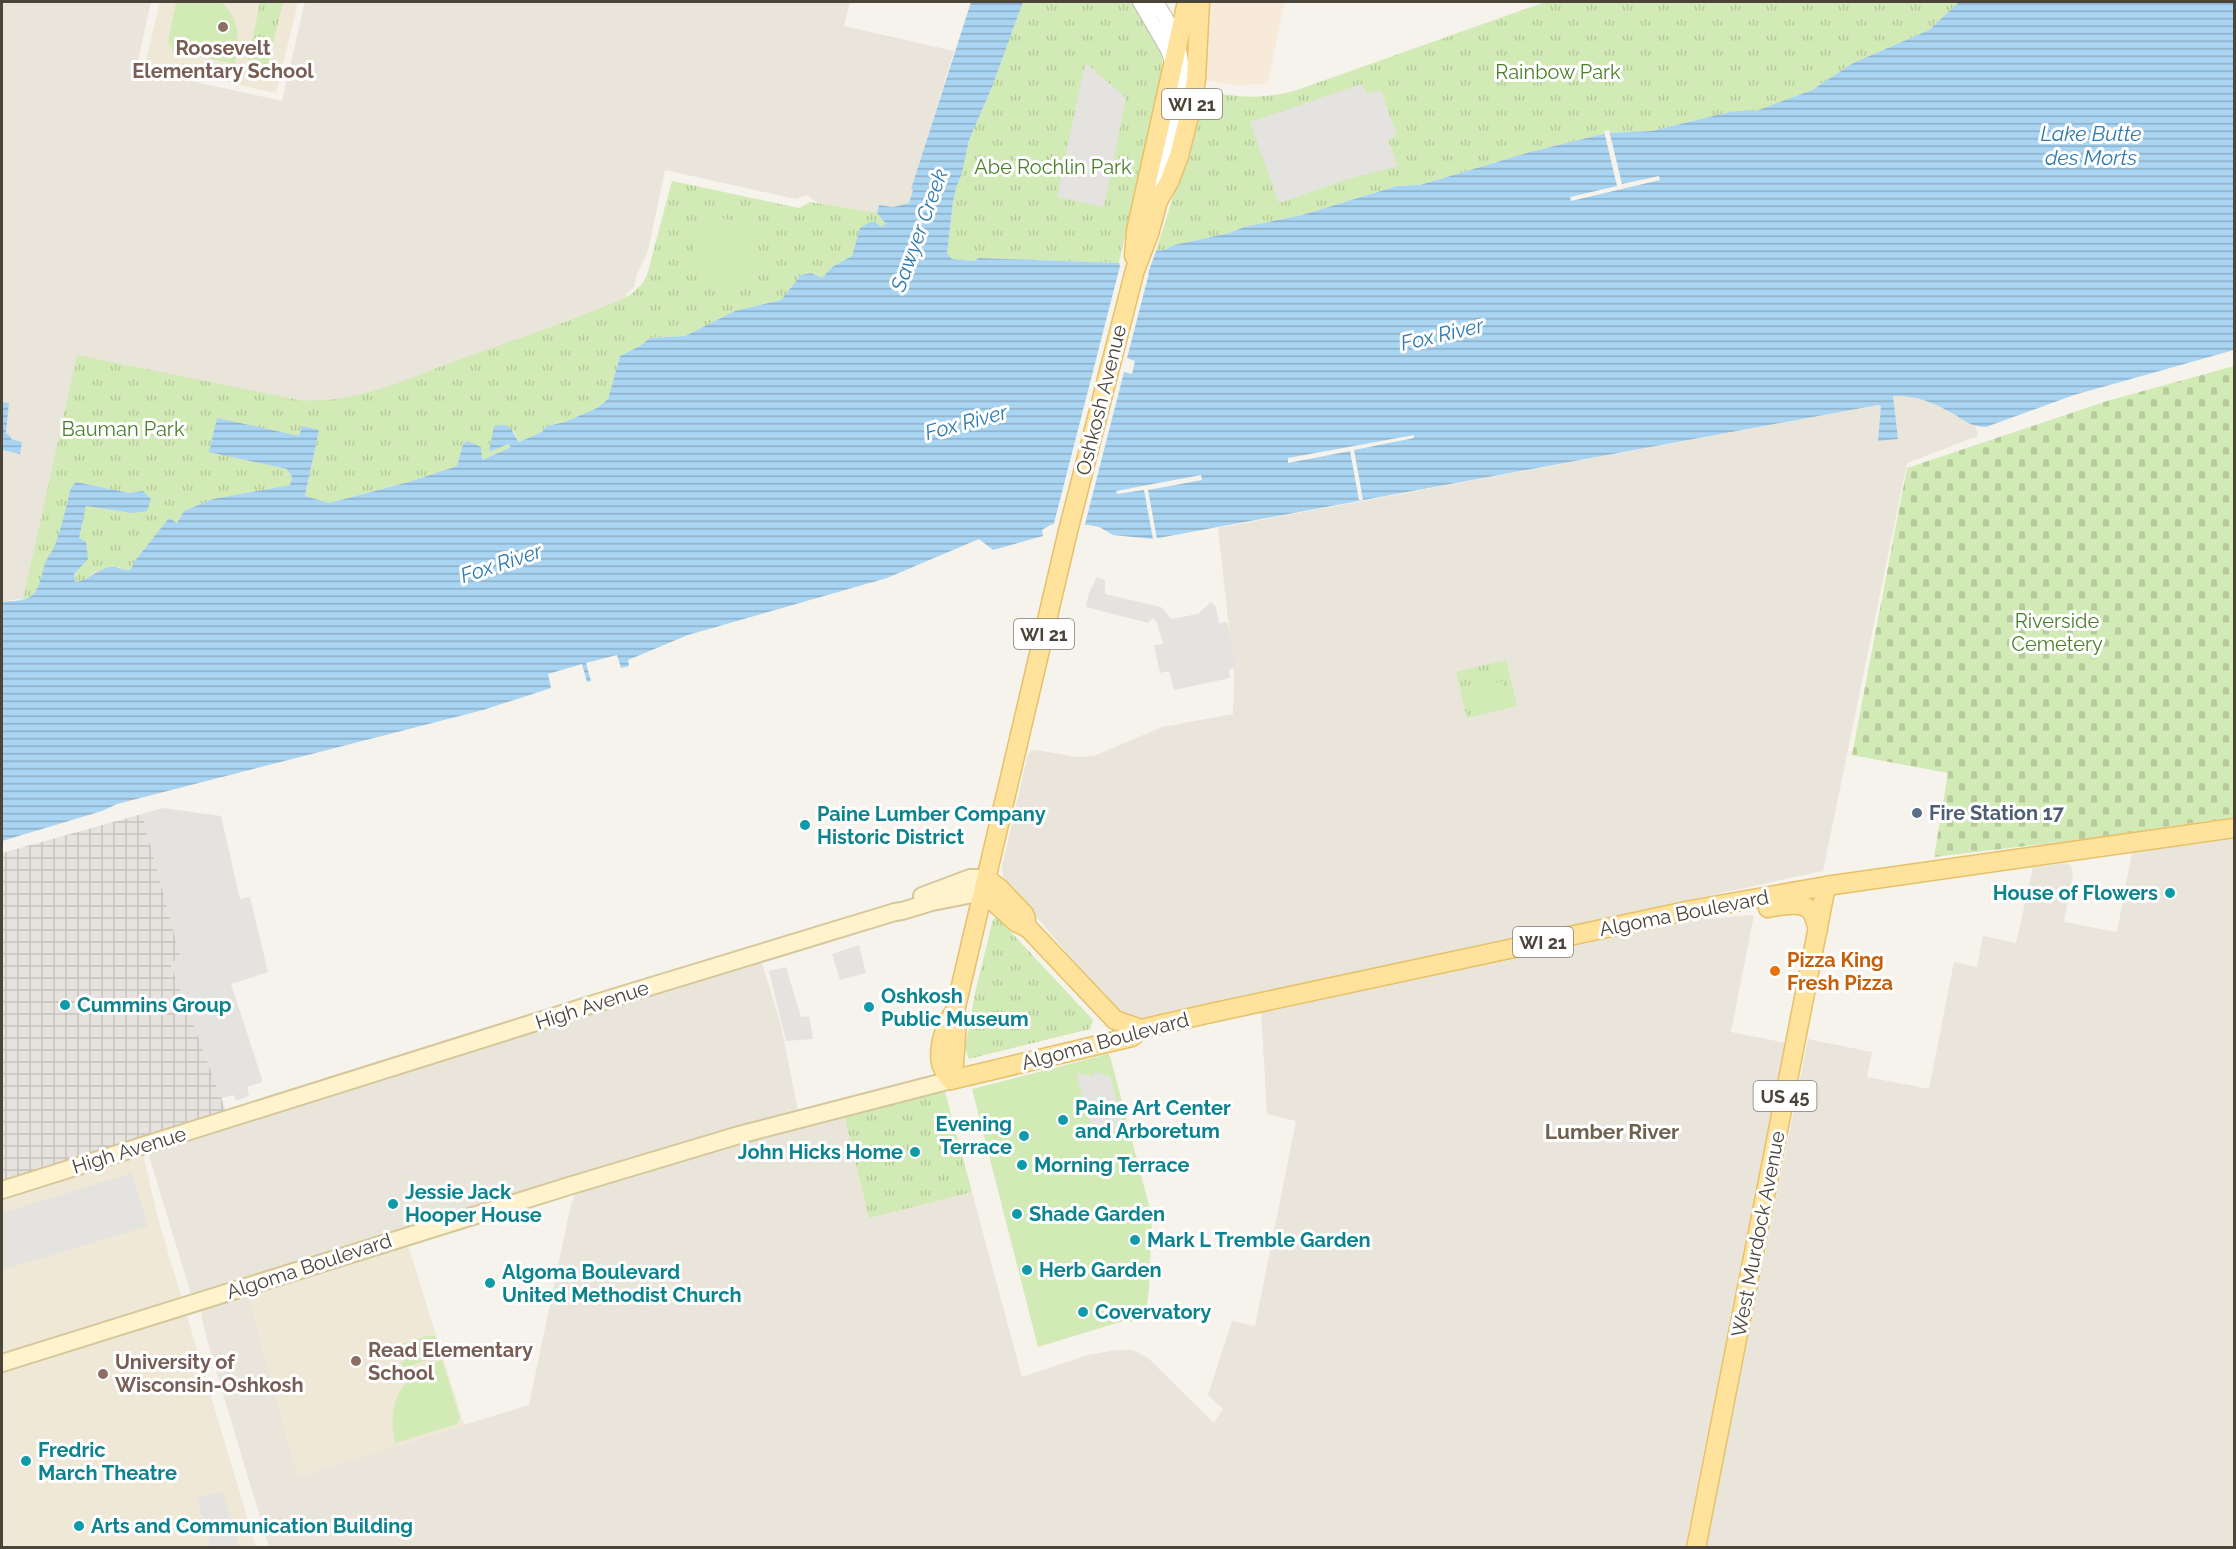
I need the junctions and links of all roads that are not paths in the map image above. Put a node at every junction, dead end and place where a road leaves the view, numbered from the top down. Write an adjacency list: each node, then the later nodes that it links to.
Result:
1 (1140, 2): 6 (street)
2 (1156, 2): 5 (street)
3 (1187, 2): 5 (main road, Oshkosh Avenue / WI 21)
4 (1200, 2): 7 (main road, Oshkosh Avenue / WI 21)
5 (1178, 44): 6 (main road, Oshkosh Avenue / WI 21); 7 (street)
6 (1173, 65): 8 (main road, Oshkosh Avenue / WI 21)
7 (1158, 201): 8 (main road, Oshkosh Avenue / WI 21)
8 (1135, 270): 10 (main road, Oshkosh Avenue / WI 21)
9 (2235, 828): 11 (main road, Algoma Boulevard)
10 (984, 885): 14 (main road); 17 (main road, WI 21); 18 (main road, High Avenue)
11 (1826, 886): 12 (main road, Algoma Boulevard / WI 21); 13 (main road, West Murdock Avenue / US 45)
12 (1691, 910): 13 (main road); 15 (main road, Algoma Boulevard / WI 21)
13 (1819, 930): 20 (main road, West Murdock Avenue / US 45)
14 (1106, 1011): 15 (main road); 16 (main road)
15 (1141, 1029): 16 (main road, Algoma Boulevard / WI 21)
16 (1087, 1048): 17 (main road, Algoma Boulevard / WI 21)
17 (951, 1080): 19 (main road, Algoma Boulevard)
18 (2, 1190)
19 (2, 1364)
20 (1696, 1548)

